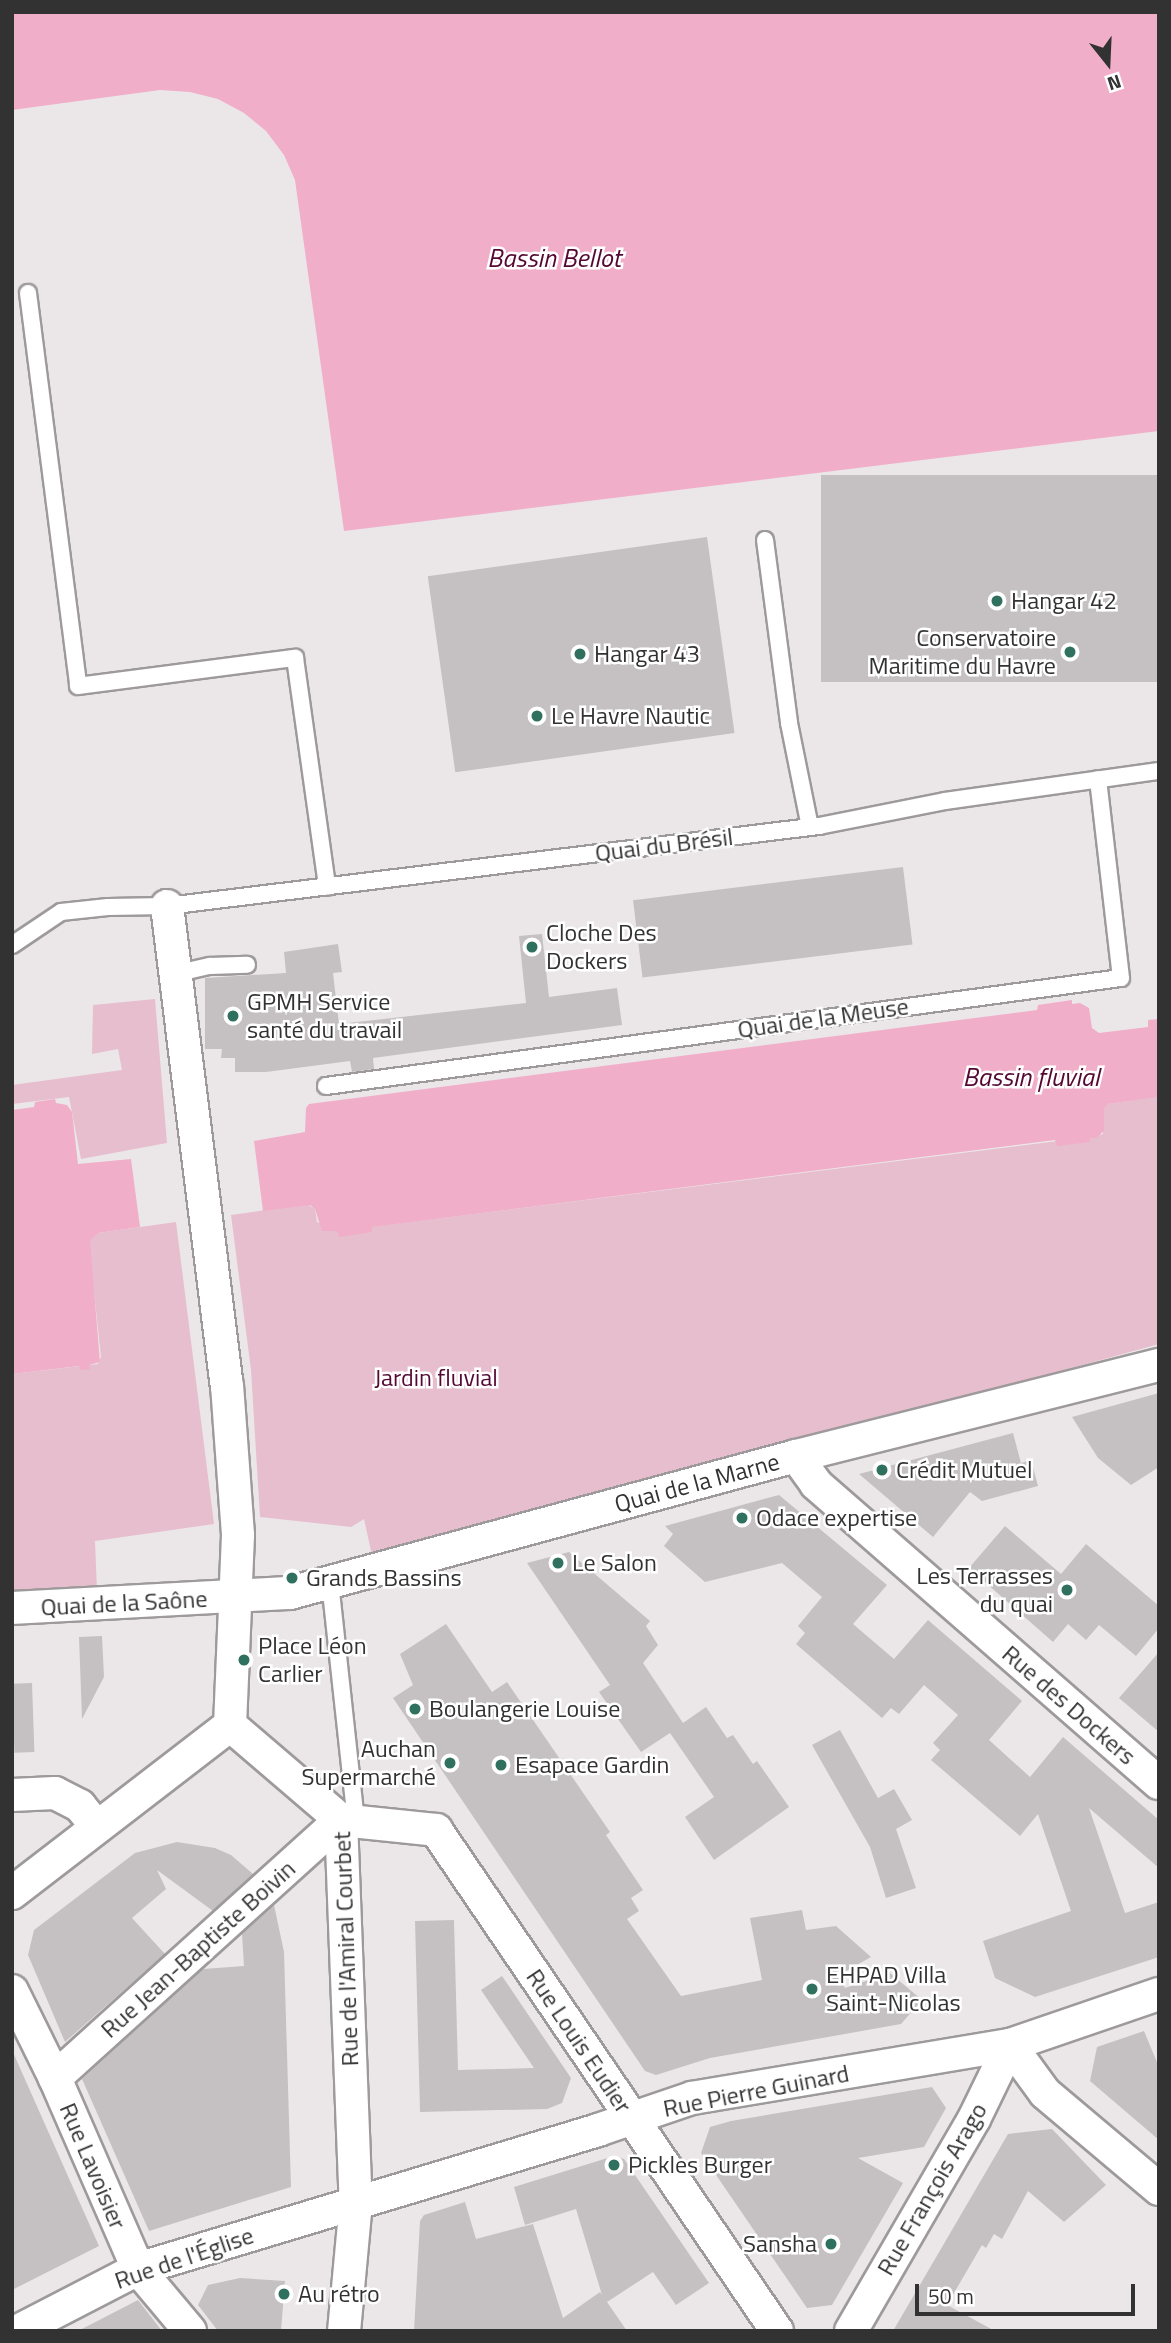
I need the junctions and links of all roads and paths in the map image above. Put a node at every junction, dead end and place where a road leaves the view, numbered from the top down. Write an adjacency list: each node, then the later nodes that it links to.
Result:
1 (28, 293): 6 (lane)
2 (765, 540): 5 (lane)
3 (1159, 771): 4 (lane, Quai du Brésil)
4 (1098, 779): 5 (lane, Quai du Brésil); 11 (lane, Quai de la Meuse)
5 (810, 827): 6 (lane, Quai du Brésil)
6 (327, 887): 7 (lane, Quai du Brésil)
7 (167, 906): 8 (lane, Quai du Brésil); 10 (street)
8 (12, 945)
9 (247, 965): 10 (lane)
10 (174, 974): 15 (street)
11 (326, 1086)
12 (1159, 1365): 13 (street, Quai de la Marne)
13 (796, 1456): 14 (street, Quai de la Marne); 18 (street, Rue des Dockers)
14 (330, 1582): 15 (street, Quai de la Marne); 21 (lane)
15 (236, 1597): 16 (street, Quai de la Saône); 17 (street)
16 (12, 1608)
17 (230, 1725): 20 (street); 21 (street, Rue de l'Amiral Courbet)
18 (1159, 1783)
19 (12, 1795): 20 (street)
20 (89, 1817): 22 (street)
21 (349, 1821): 26 (street, Rue Jean-Baptiste Boivin); 27 (street, Rue Louis Eudier); 29 (street, Rue de l'Amiral Courbet)
22 (12, 1893)
23 (12, 1991): 26 (street, Rue Lavoisier)
24 (1159, 1994): 25 (street, Rue Pierre Guinard)
25 (1010, 2045): 27 (street, Rue Pierre Guinard); 28 (street); 35 (street, Rue François Arago)
26 (55, 2078): 30 (street, Rue Lavoisier)
27 (631, 2118): 29 (street, Rue Pierre Guinard); 34 (street, Rue Louis Eudier)
28 (1159, 2189)
29 (356, 2202): 30 (street, Rue de l'Église); 33 (street, Rue de l'Amiral Courbet)
30 (138, 2269): 31 (street, Rue de l'Église); 32 (street, Rue Lavoisier)
31 (18, 2331)
32 (190, 2331)
33 (345, 2331)
34 (777, 2331)
35 (851, 2331)

